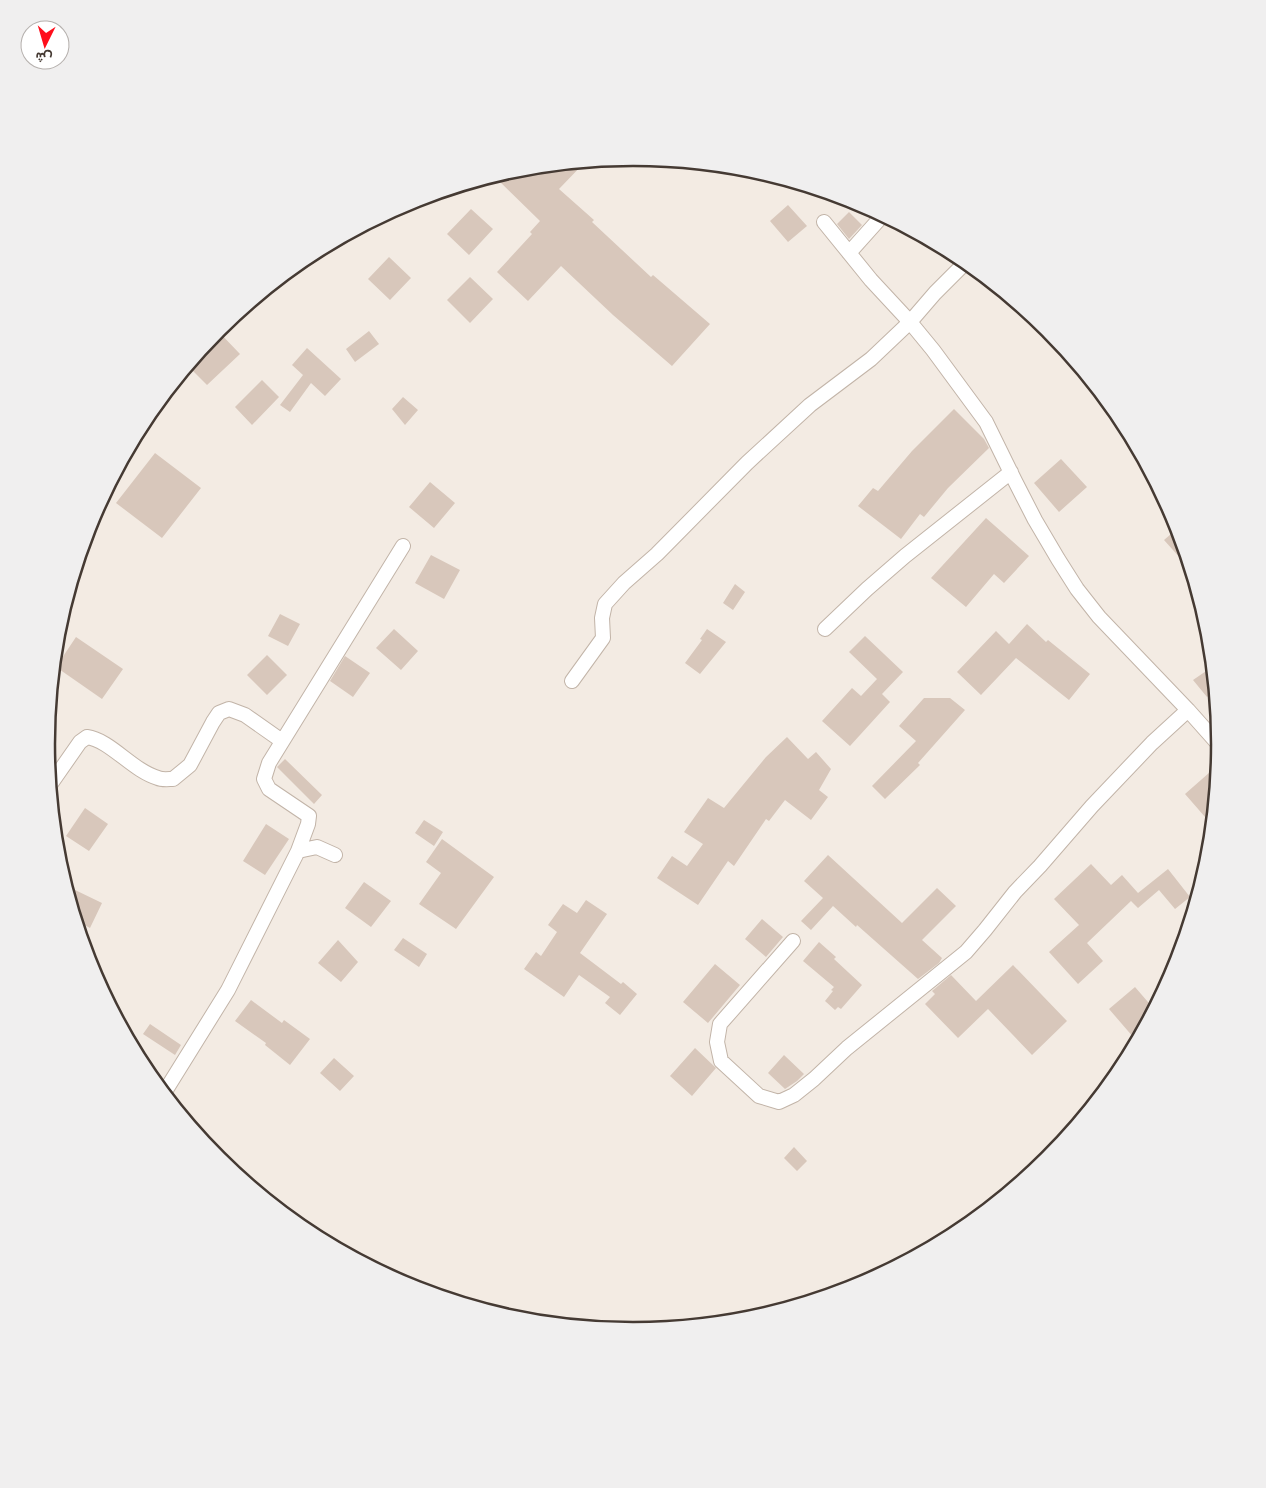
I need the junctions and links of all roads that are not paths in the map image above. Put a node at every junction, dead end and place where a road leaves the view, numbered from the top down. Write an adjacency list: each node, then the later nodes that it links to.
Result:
1 (878, 221): 3 (street)
2 (824, 222): 3 (street)
3 (849, 253): 5 (street)
4 (960, 268): 5 (street)
5 (910, 322): 6 (street); 9 (street)
6 (1011, 472): 8 (street); 10 (street)
7 (403, 546): 12 (street)
8 (826, 629)
9 (572, 681)
10 (1188, 710): 11 (street); 16 (street)
11 (1211, 736)
12 (282, 741): 13 (street); 14 (street)
13 (56, 777)
14 (298, 851): 15 (street); 17 (street)
15 (335, 855)
16 (793, 941)
17 (168, 1087)

